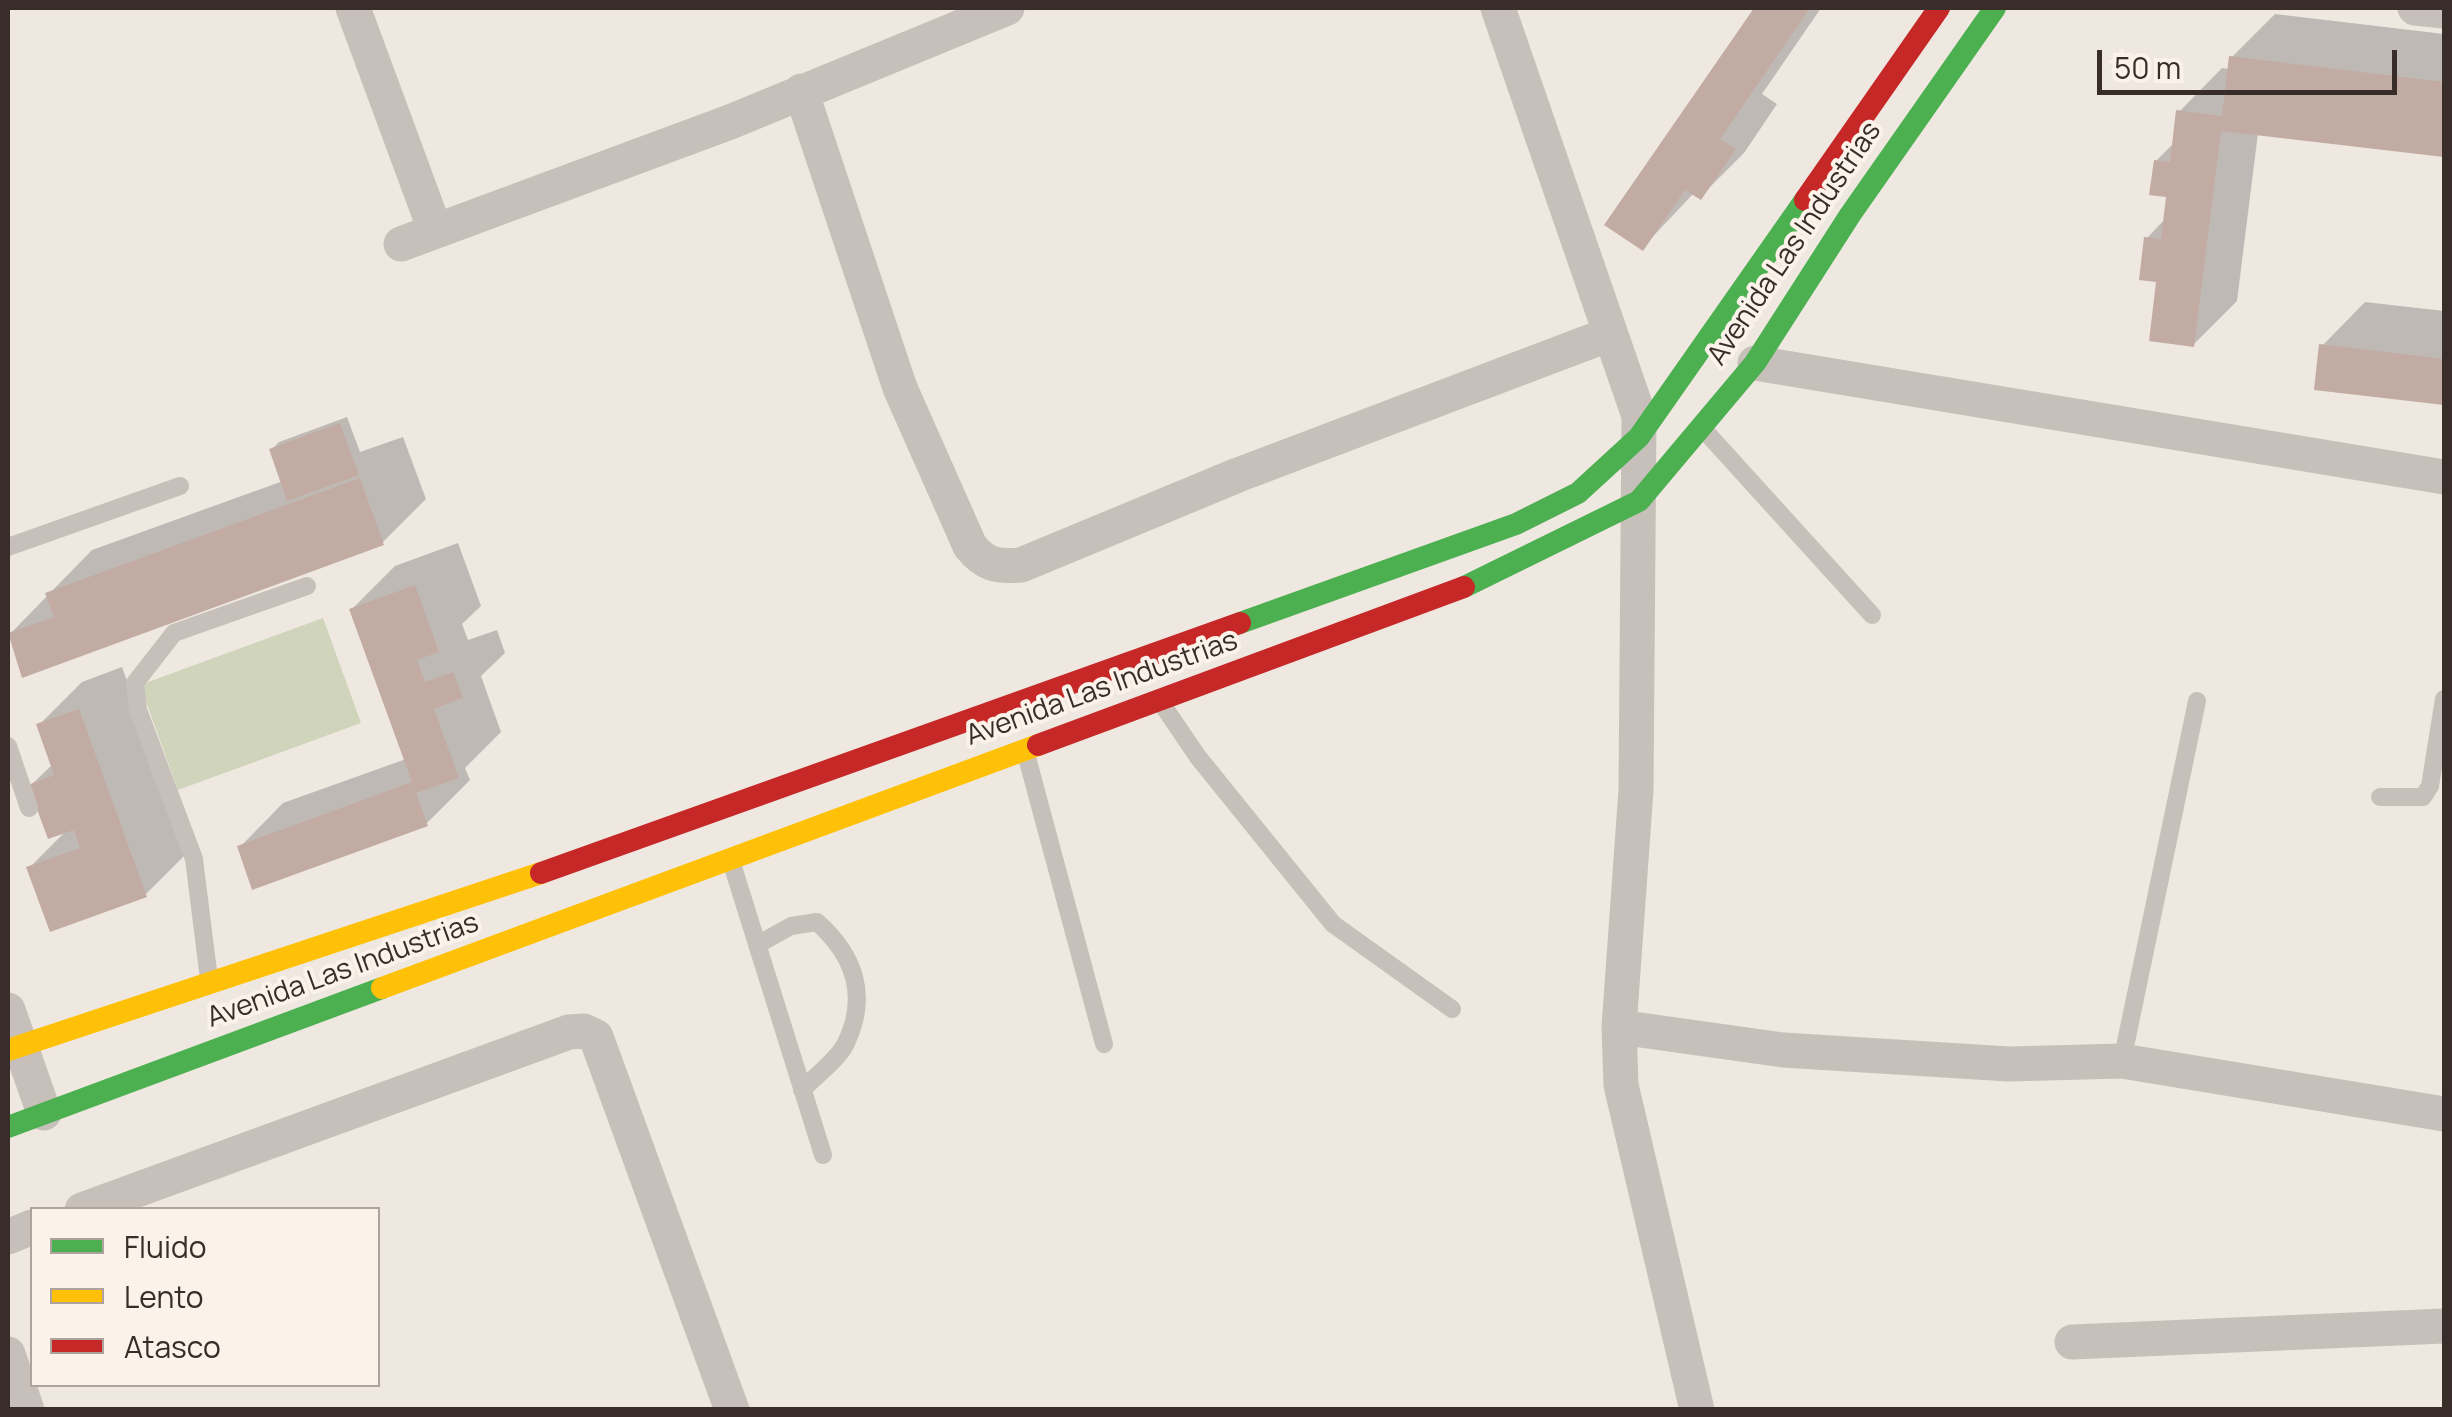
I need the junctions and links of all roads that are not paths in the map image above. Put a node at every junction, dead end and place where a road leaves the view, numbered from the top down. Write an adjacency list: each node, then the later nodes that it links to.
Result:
1 (352, 8): 7 (street)
2 (1007, 8): 6 (street)
3 (1498, 8): 9 (street)
4 (1939, 8): 12 (street, Avenida Las Industrias)
5 (1995, 8): 10 (street, Avenida Las Industrias)
6 (801, 90): 7 (street); 9 (street)
7 (435, 230): 8 (street)
8 (401, 244)
9 (1610, 334): 12 (street)
10 (1755, 363): 11 (street, Avenida Las Industrias); 13 (street)
11 (1700, 427): 15 (street, Avenida Las Industrias); 18 (lane)
12 (1639, 436): 15 (street); 28 (street, Avenida Las Industrias)
13 (2444, 477)
14 (180, 486): 16 (lane)
15 (1638, 500): 19 (street, Avenida Las Industrias); 31 (street)
16 (8, 547)
17 (308, 586): 28 (lane)
18 (1872, 614)
19 (1159, 700): 23 (street, Avenida Las Industrias); 29 (lane)
20 (2444, 700): 24 (lane)
21 (2197, 701): 34 (lane)
22 (8, 746): 25 (lane)
23 (1025, 750): 26 (street, Avenida Las Industrias); 32 (lane)
24 (2380, 797)
25 (29, 808)
26 (730, 859): 27 (lane); 36 (street, Avenida Las Industrias)
27 (756, 945): 35 (lane); 35 (lane)
28 (209, 980): 33 (street, Avenida Las Industrias)
29 (1452, 1009)
30 (8, 1010): 33 (street)
31 (1620, 1026): 34 (street); 46 (street)
32 (1104, 1044)
33 (14, 1048): 36 (street)
34 (2122, 1060): 37 (street)
35 (802, 1090): 39 (lane)
36 (44, 1113): 38 (street, Avenida Las Industrias)
37 (2444, 1114)
38 (8, 1126)
39 (823, 1155)
40 (90, 1207): 45 (street)
41 (2444, 1326): 42 (street)
42 (2072, 1342)
43 (8, 1354): 44 (street)
44 (27, 1410)
45 (732, 1410)
46 (1697, 1410)

